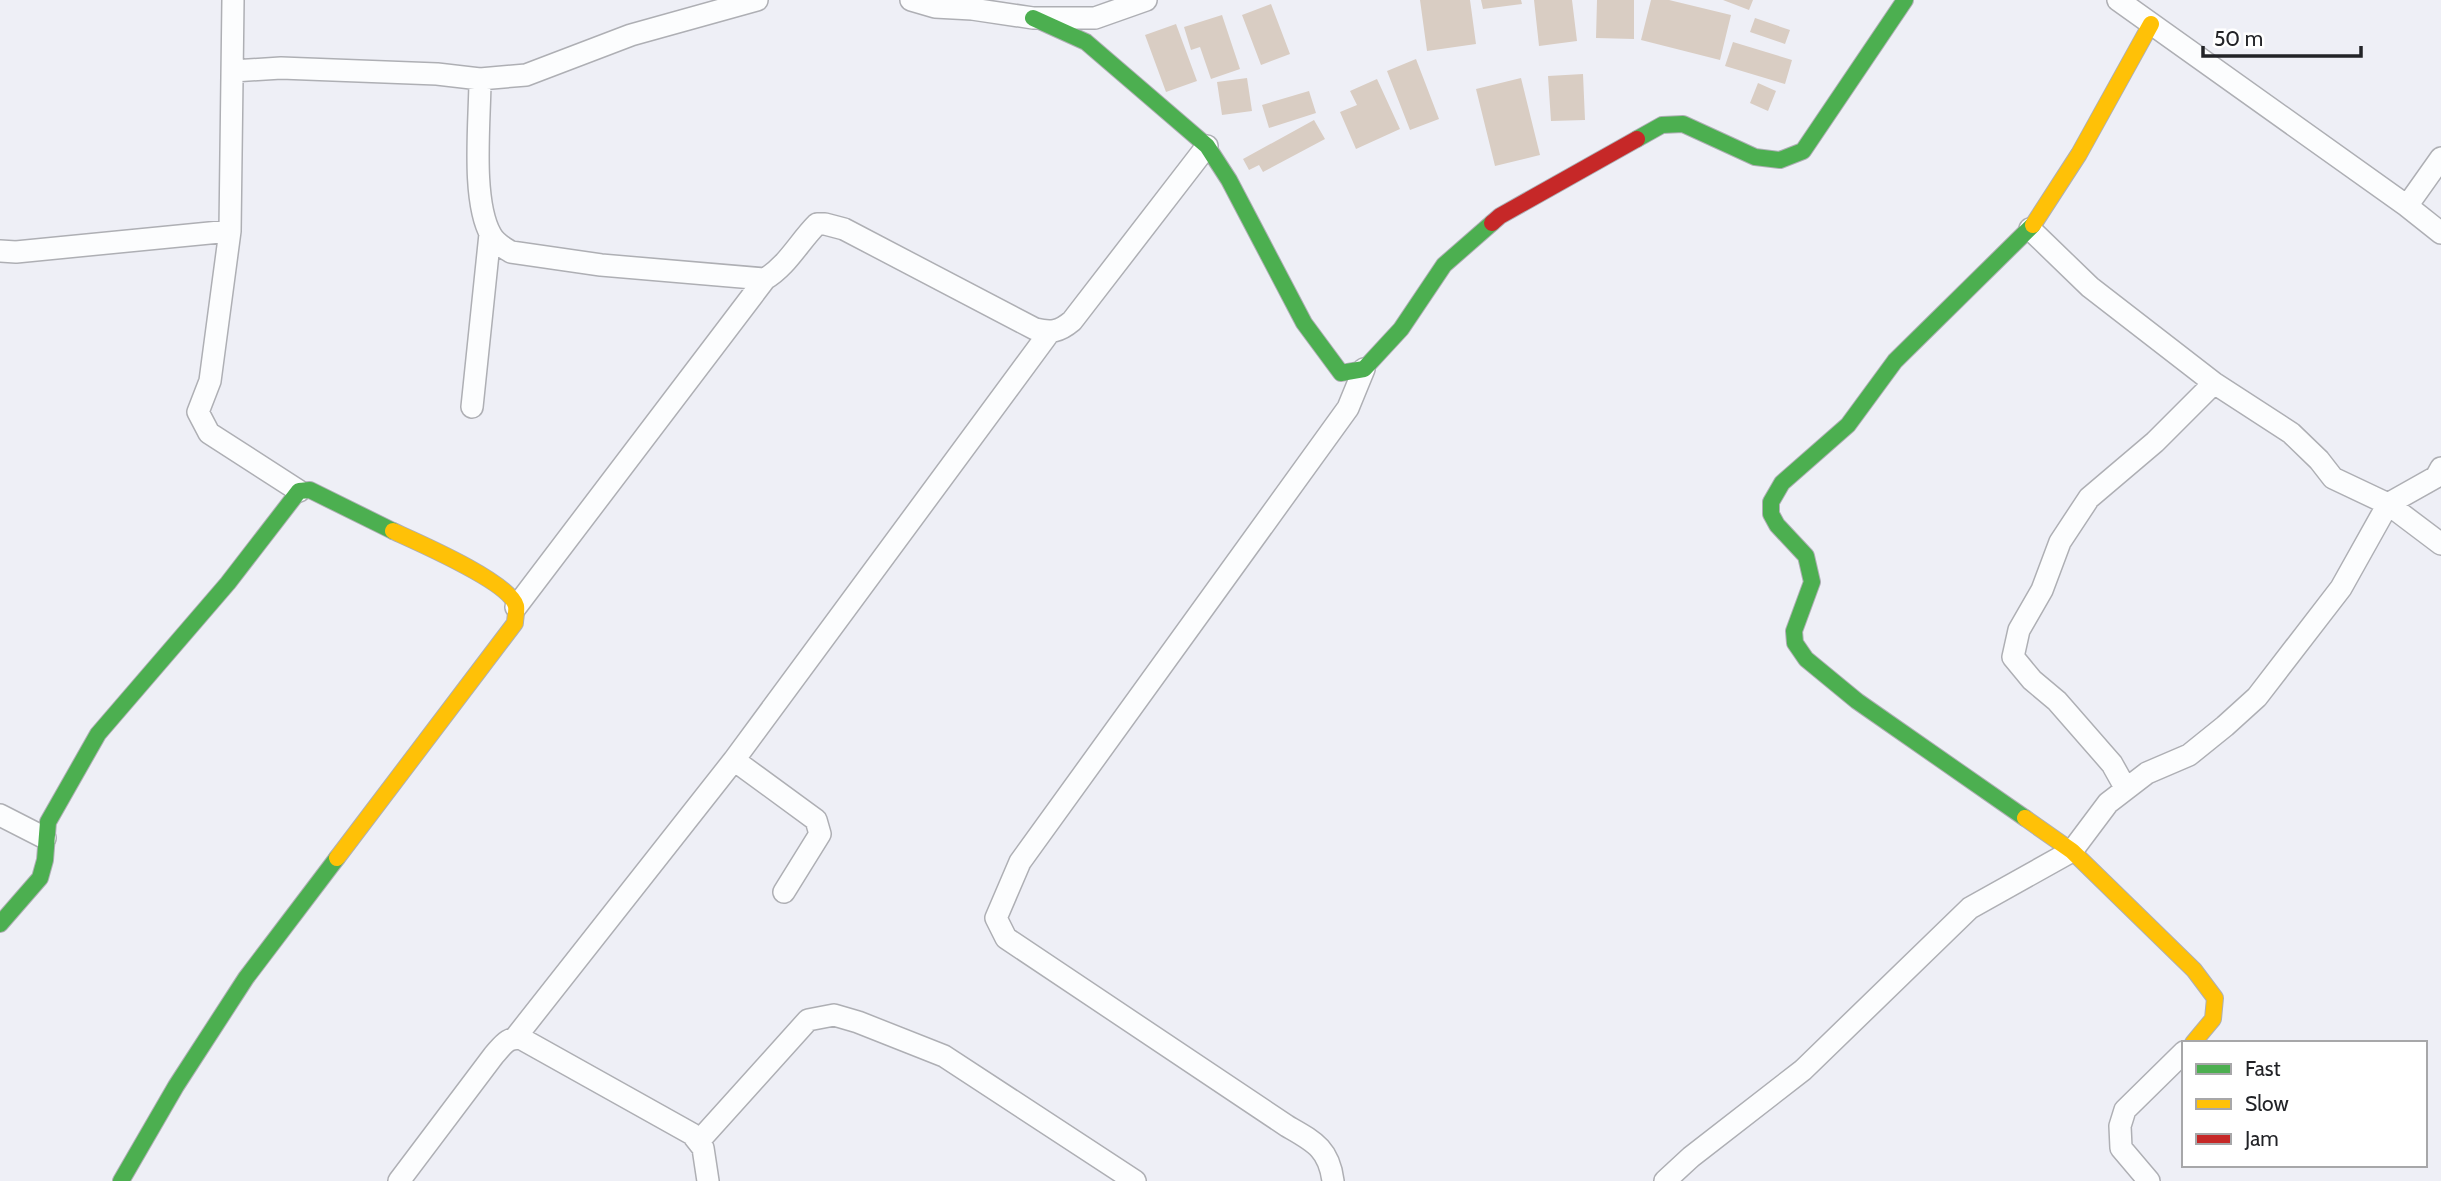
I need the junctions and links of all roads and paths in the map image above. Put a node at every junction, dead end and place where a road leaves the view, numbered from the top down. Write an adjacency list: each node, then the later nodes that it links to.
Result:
1 (233, 0): 9 (street)
2 (757, 0): 10 (street)
3 (911, 0): 7 (street)
4 (1146, 0): 7 (street)
5 (1905, 0): 21 (street)
6 (2118, 0): 8 (street)
7 (1032, 18): 11 (street)
8 (2151, 24): 13 (street); 14 (street)
9 (233, 71): 10 (street); 15 (street)
10 (480, 79): 17 (street)
11 (1207, 146): 20 (street); 21 (street)
12 (2441, 158): 13 (street)
13 (2407, 206): 16 (street)
14 (2029, 229): 22 (street); 33 (street)
15 (230, 231): 18 (street); 25 (street)
16 (2441, 233)
17 (490, 234): 19 (street); 23 (street)
18 (0, 251)
19 (765, 279): 20 (street); 28 (street)
20 (1049, 333): 29 (street)
21 (1364, 369): 44 (street)
22 (2214, 383): 26 (street); 30 (street)
23 (472, 407)
24 (2441, 468): 26 (street)
25 (299, 491): 28 (street); 32 (street)
26 (2388, 504): 27 (street); 30 (street)
27 (2441, 544)
28 (516, 607): 40 (street)
29 (734, 760): 34 (street); 36 (street)
30 (2126, 789): 33 (street)
31 (0, 815): 32 (street)
32 (45, 838): 35 (street)
33 (2072, 851): 37 (street); 45 (street)
34 (784, 892)
35 (0, 924)
36 (515, 1038): 39 (street); 41 (street)
37 (2195, 1041)
38 (2182, 1054): 46 (street)
39 (699, 1141): 42 (street); 43 (street)
40 (121, 1181)
41 (399, 1181)
42 (708, 1181)
43 (1135, 1181)
44 (1332, 1181)
45 (1665, 1181)
46 (2149, 1181)

